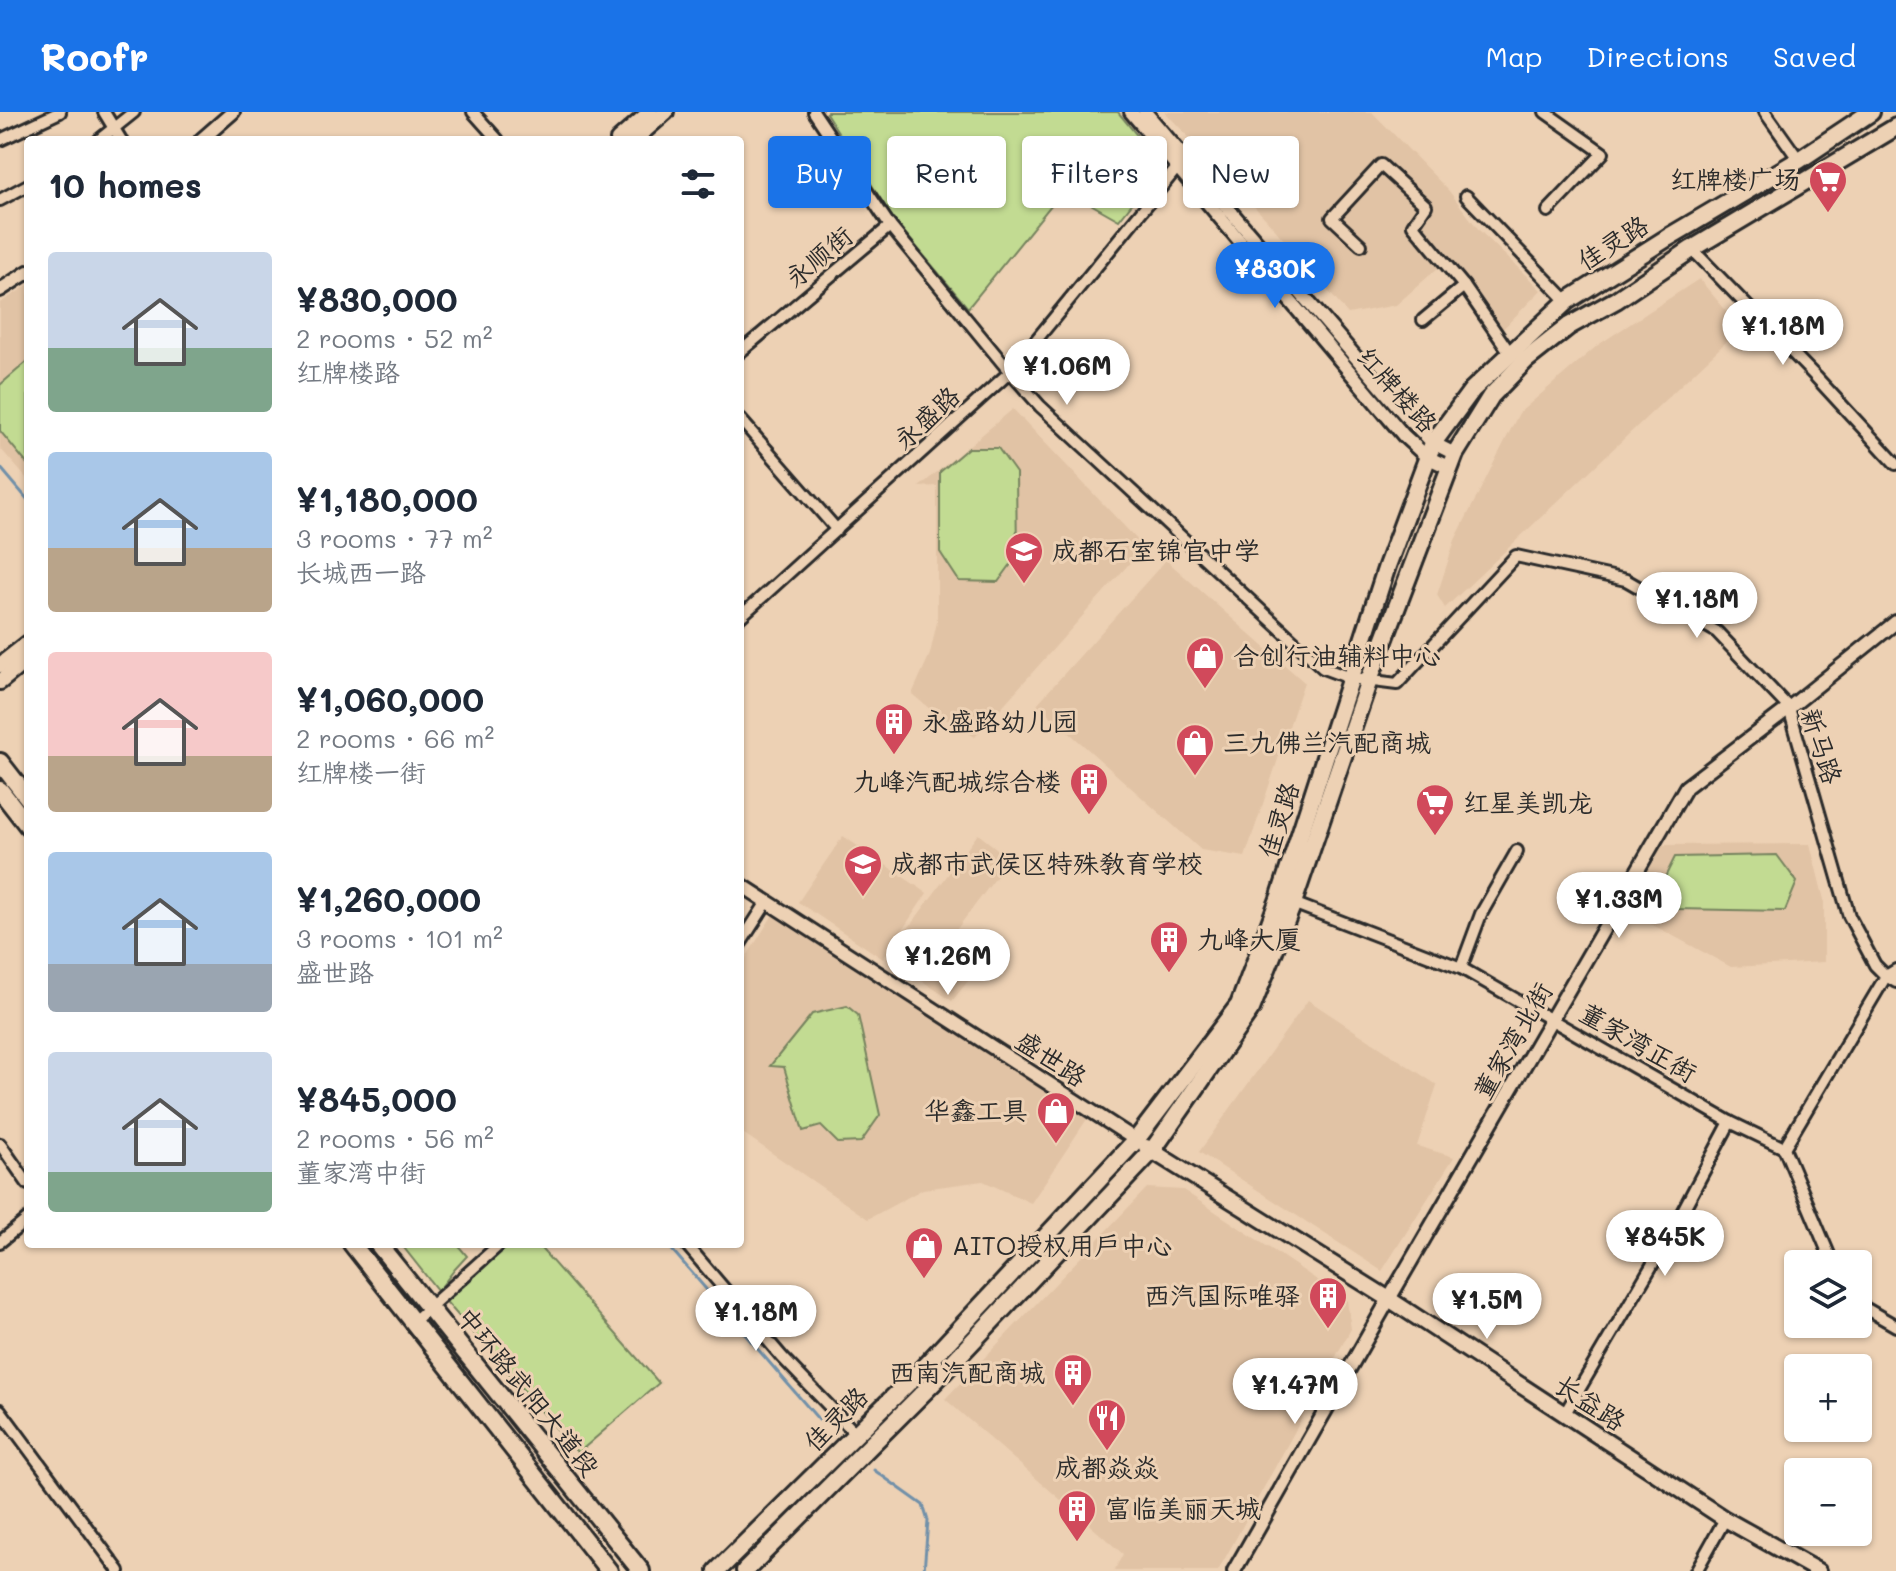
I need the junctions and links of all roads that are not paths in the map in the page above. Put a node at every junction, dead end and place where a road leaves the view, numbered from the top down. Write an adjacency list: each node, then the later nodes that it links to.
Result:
1 (60, 112): 22 (street)
2 (104, 112): 15 (street)
3 (134, 112): 15 (street)
4 (473, 112): 19 (street)
5 (650, 112): 20 (main road)
6 (666, 112): 21 (main road)
7 (814, 112): 29 (street)
8 (1131, 112): 24 (street, 红牌楼路)
9 (1145, 112): 24 (street, 红牌楼路)
10 (1545, 112): 28 (street)
11 (1765, 112): 23 (street)
12 (1871, 112): 23 (main road, 佳灵路)
13 (231, 113): 18 (street)
14 (1896, 127): 31 (main road, 佳灵路)
15 (113, 128): 16 (street); 17 (street)
16 (104, 136)
17 (118, 136)
18 (205, 136)
19 (494, 136)
20 (623, 136)
21 (639, 136)
22 (0, 140)
23 (1799, 160): 35 (main road, 佳灵路)
24 (1181, 162): 39 (street, 永盛路); 41 (street, 红牌楼路)
25 (24, 187): 27 (street)
26 (1466, 196): 35 (street)
27 (0, 200)
28 (1548, 211)
29 (890, 226): 37 (street, 永顺街); 39 (street)
30 (1361, 245): 33 (street)
31 (1692, 249): 42 (main road, 佳灵路); 43 (street)
32 (24, 275): 34 (street)
33 (1464, 286): 36 (street); 38 (street)
34 (0, 290)
35 (1567, 301): 38 (main road, 佳灵路)
36 (1423, 320)
37 (744, 349)
38 (1510, 353): 41 (main road, 佳灵路)
39 (1010, 372): 44 (street, 永盛路); 50 (street)
40 (744, 424): 44 (street)
41 (1430, 450): 42 (street, 红牌楼路); 50 (main road, 佳灵路)
42 (1453, 461): 51 (main road, 佳灵路)
43 (1896, 464)
44 (837, 530): 45 (street, 永盛路)
45 (744, 613)
46 (1896, 622): 53 (street, 董家湾北街)
47 (24, 646): 49 (main road)
48 (24, 662): 52 (main road)
49 (0, 665)
50 (1350, 678): 51 (street, 新马路); 67 (main road, 佳灵路)
51 (1369, 680): 53 (street, 新马路); 61 (main road, 佳灵路)
52 (0, 682)
53 (1789, 708): 64 (street, 新马路); 65 (street, 董家湾北街)
54 (0, 762): 56 (main road)
55 (0, 790): 57 (main road)
56 (24, 793)
57 (24, 821)
58 (1517, 851): 63 (street)
59 (744, 887): 60 (street, 盛世路)
60 (767, 902): 62 (street); 67 (street, 盛世路)
61 (1293, 903): 63 (street, 董家湾正街); 70 (main road, 佳灵路)
62 (744, 938)
63 (1461, 968): 65 (street, 董家湾正街)
64 (1893, 976): 69 (street)
65 (1551, 1019): 66 (street, 董家湾正街); 79 (street, 董家湾北街)
66 (1730, 1122): 69 (street, 董家湾正街); 85 (street)
67 (1136, 1140): 70 (main road, 长益路); 86 (main road, 佳灵路)
68 (0, 1144): 71 (street)
69 (1784, 1148): 78 (street)
70 (1152, 1151): 79 (main road, 长益路); 92 (main road, 佳灵路)
71 (24, 1178)
72 (24, 1222): 73 (street)
73 (0, 1242)
74 (355, 1248): 82 (main road, 中环路武阳大道段)
75 (381, 1248): 80 (main road, 中环路武阳大道段)
76 (495, 1248): 80 (street)
77 (689, 1248): 86 (street)
78 (1827, 1250)
79 (1389, 1299): 85 (main road, 长益路); 93 (street, 董家湾北街)
80 (428, 1307): 82 (street); 90 (main road, 中环路武阳大道段)
81 (1872, 1312): 83 (street)
82 (413, 1322): 89 (main road, 中环路武阳大道段)
83 (1896, 1326)
84 (0, 1410): 88 (street)
85 (1564, 1415): 87 (main road, 长益路)
86 (856, 1434): 91 (main road, 佳灵路)
87 (1725, 1519): 94 (street); 95 (main road, 长益路)
88 (119, 1571)
89 (609, 1571)
90 (641, 1571)
91 (717, 1571)
92 (745, 1571)
93 (1234, 1571)
94 (1696, 1571)
95 (1818, 1571)

